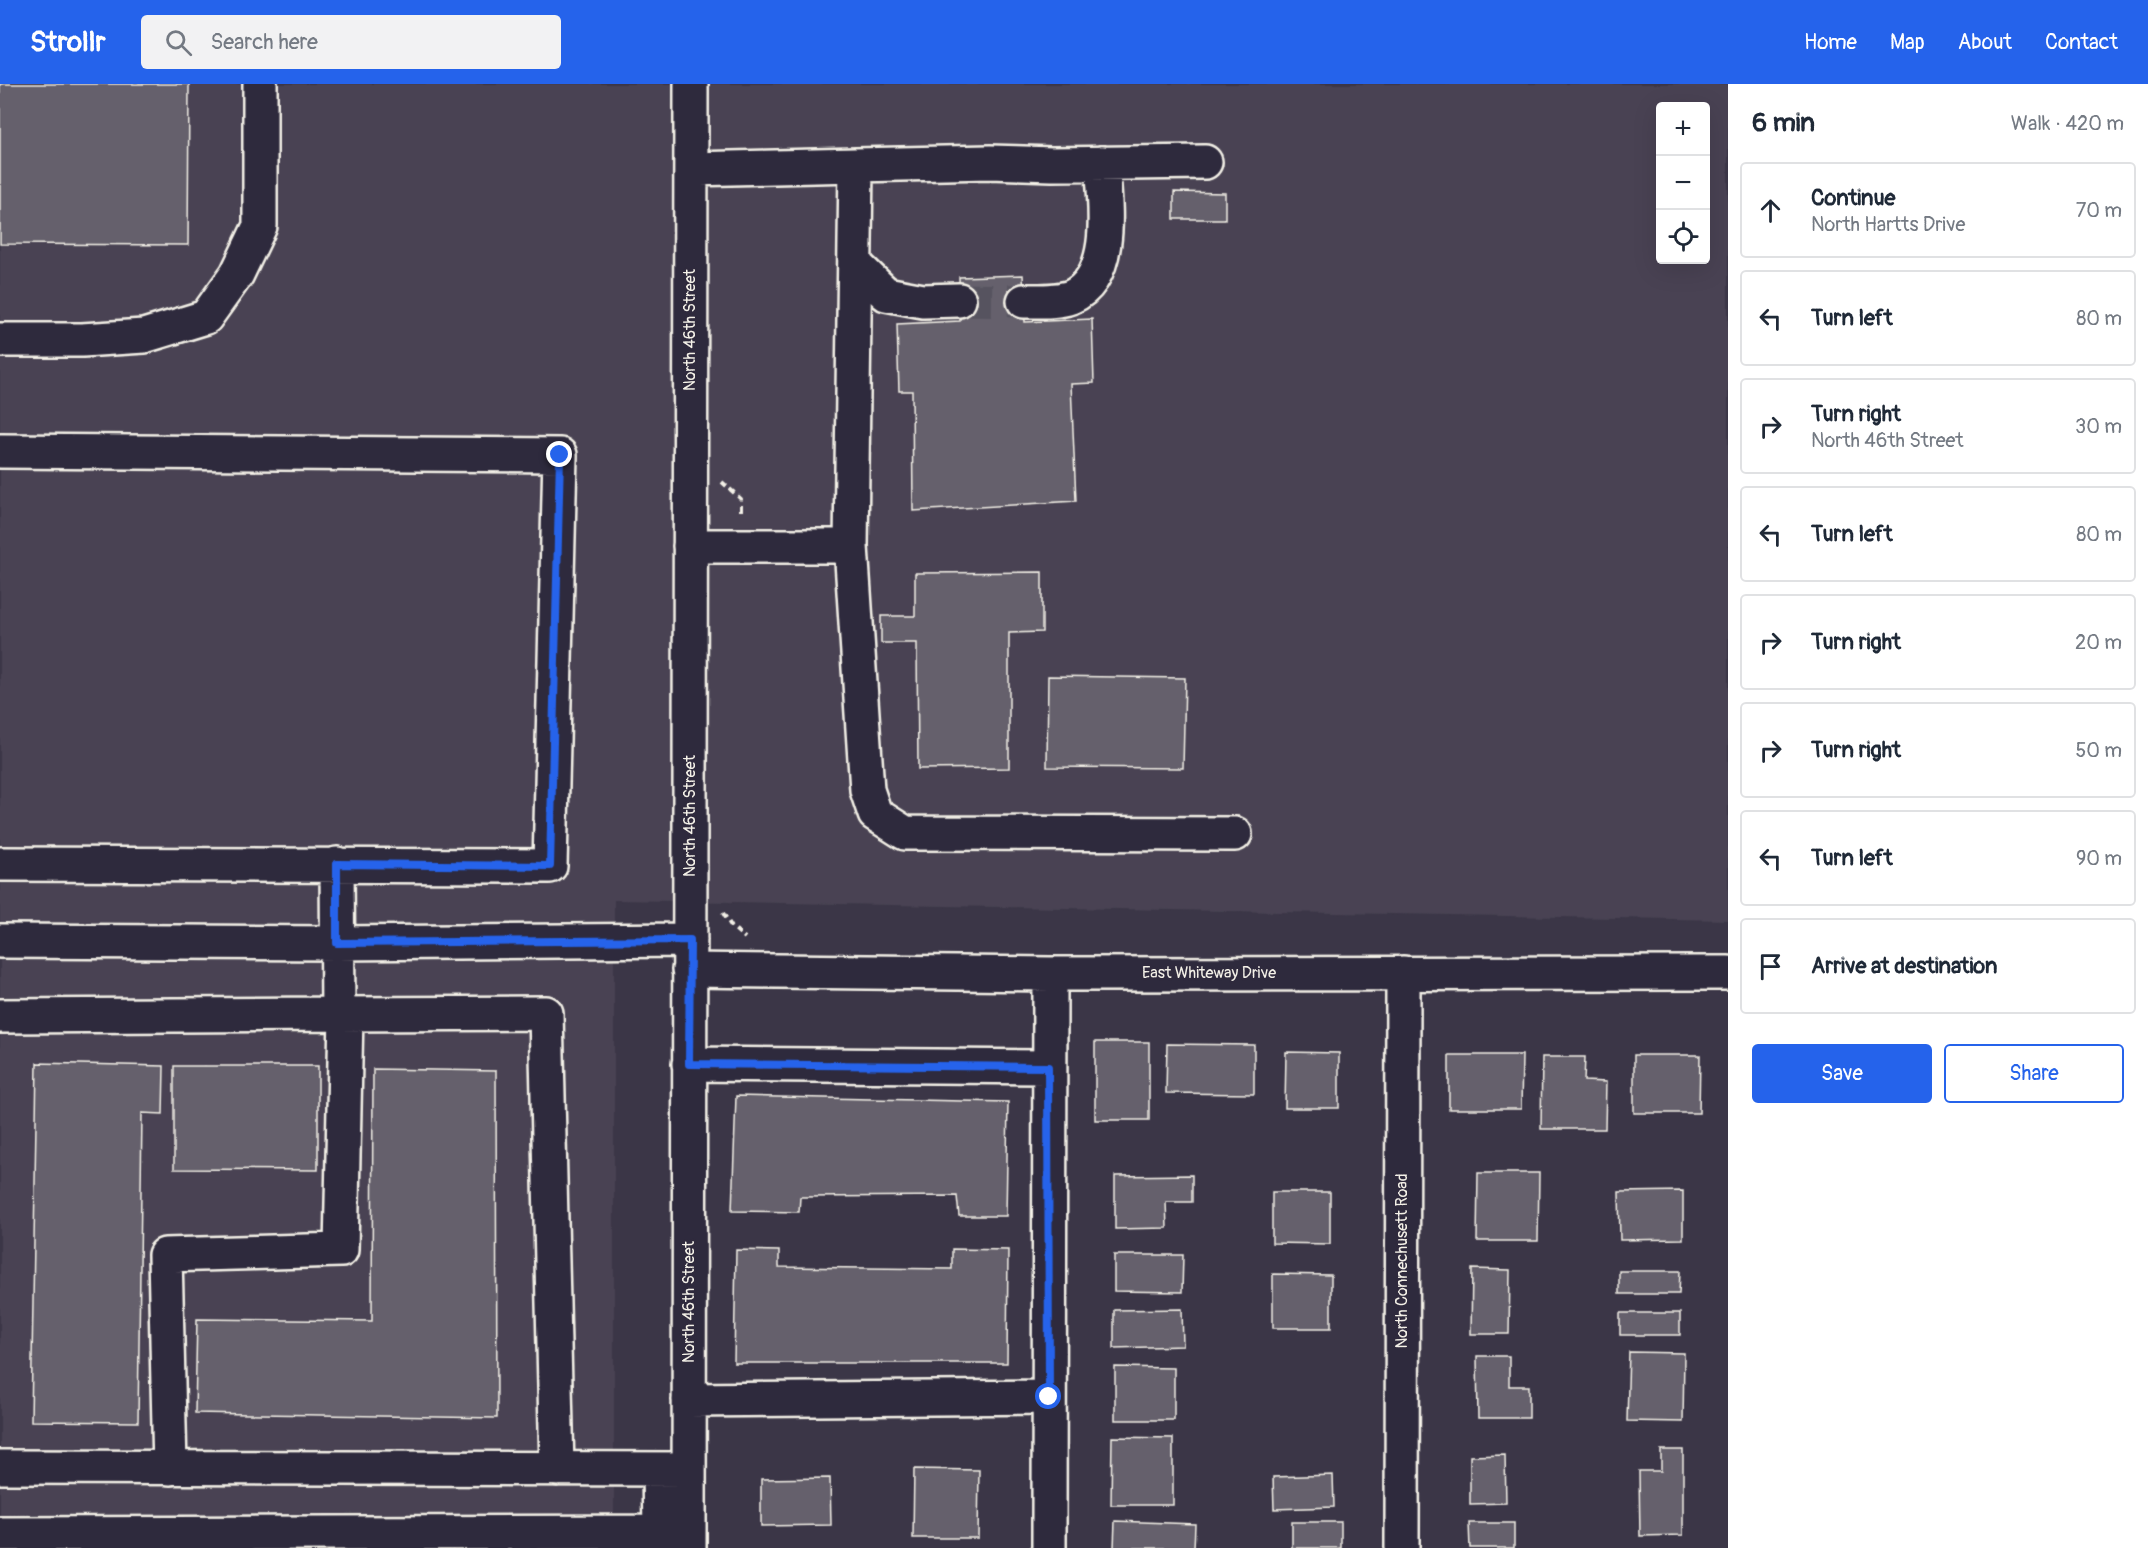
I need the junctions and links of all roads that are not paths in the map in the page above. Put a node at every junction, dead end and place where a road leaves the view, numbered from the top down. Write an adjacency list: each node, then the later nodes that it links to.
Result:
1 (260, 84): 10 (street)
2 (691, 84): 6 (street, North 46th Street)
3 (1205, 162): 4 (street)
4 (1102, 163): 5 (street); 9 (street)
5 (856, 165): 6 (street); 7 (street)
6 (691, 169): 12 (street, North 46th Street)
7 (855, 264): 8 (street); 13 (street)
8 (959, 300)
9 (1024, 301)
10 (0, 340)
11 (0, 451): 16 (street)
12 (690, 546): 13 (street); 19 (street, North 46th Street)
13 (851, 546): 14 (street)
14 (1234, 834)
15 (0, 864): 16 (street)
16 (337, 864): 18 (street)
17 (0, 942): 18 (street, East Whiteway Drive)
18 (337, 943): 19 (street, East Whiteway Drive); 23 (street)
19 (689, 955): 22 (street, East Whiteway Drive); 25 (street, North 46th Street)
20 (1403, 973): 21 (street, East Whiteway Drive); 22 (street, East Whiteway Drive); 36 (street, North Connechusett Road)
21 (1728, 973)
22 (1050, 974): 26 (street)
23 (342, 1014): 24 (street); 30 (street); 31 (street)
24 (0, 1016)
25 (689, 1064): 26 (street); 28 (street, North 46th Street)
26 (1048, 1067): 27 (street)
27 (1049, 1397): 28 (street); 35 (street)
28 (689, 1400): 32 (street, North 46th Street)
29 (0, 1467): 30 (street)
30 (170, 1468): 31 (street)
31 (557, 1469): 32 (street)
32 (674, 1469): 34 (street, North 46th Street)
33 (0, 1534): 34 (street)
34 (679, 1537)
35 (1049, 1548)
36 (1402, 1548)

